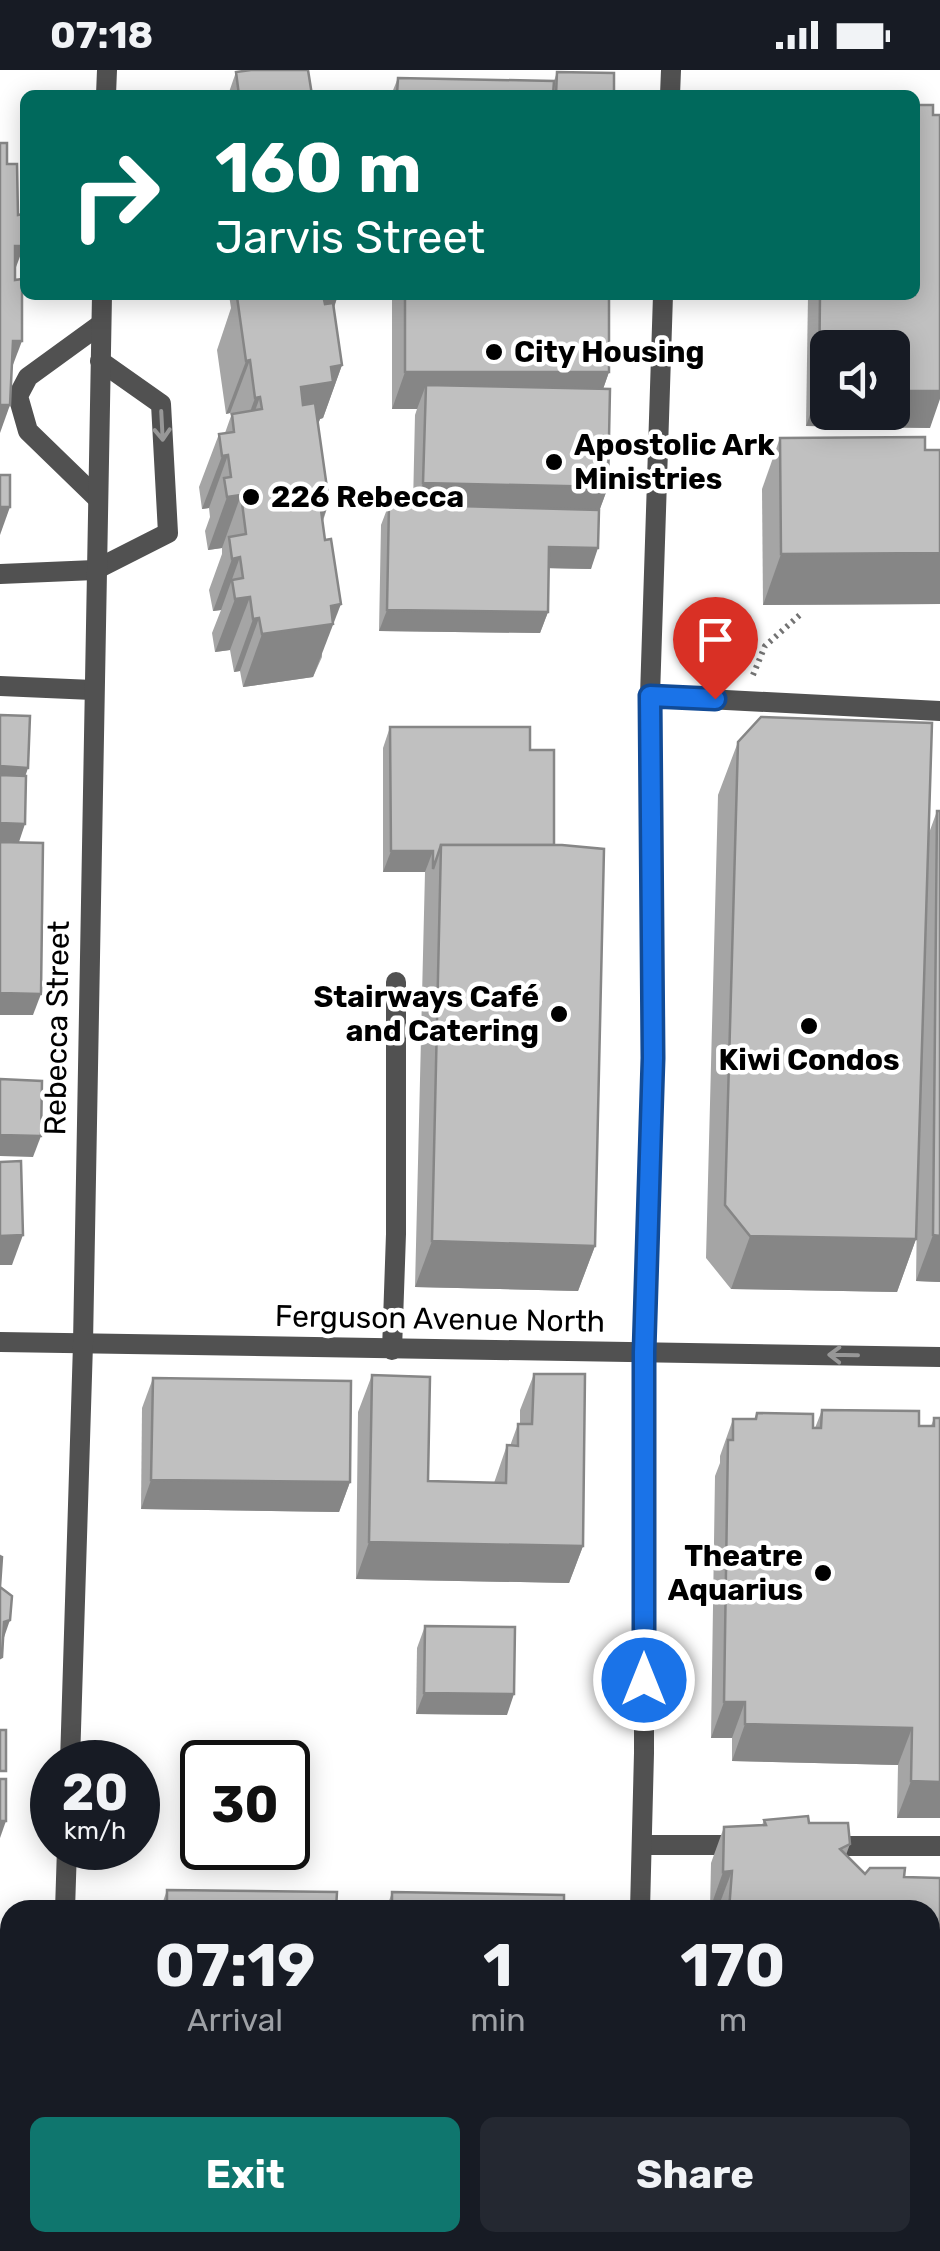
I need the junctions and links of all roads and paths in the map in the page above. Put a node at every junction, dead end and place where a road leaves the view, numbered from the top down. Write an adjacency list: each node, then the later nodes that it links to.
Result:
1 (102, 300): 3 (street, Rebecca Street)
2 (664, 300): 11 (street)
3 (101, 324): 4 (street, Rebecca Street); 5 (street)
4 (100, 360): 5 (street, Rebecca Street); 6 (street, one-way to 6)
5 (97, 498): 6 (street, Rebecca Street)
6 (95, 570): 7 (street); 10 (street, Rebecca Street)
7 (0, 574)
8 (802, 613): 12 (path)
9 (0, 686): 10 (street)
10 (92, 690): 16 (street, Rebecca Street)
11 (650, 696): 12 (street); 18 (street)
12 (752, 701): 13 (street)
13 (940, 711)
14 (396, 982): 17 (street)
15 (0, 1342): 16 (street, Ferguson Avenue North)
16 (83, 1344): 17 (street, Ferguson Avenue North); 20 (street, Rebecca Street)
17 (392, 1350): 18 (street, Ferguson Avenue North)
18 (644, 1352): 19 (street, Ferguson Avenue North, one-way to 18); 21 (street)
19 (940, 1356)
20 (71, 1740)
21 (642, 1844): 22 (street); 27 (street)
22 (761, 1845)
23 (801, 1846): 24 (street)
24 (940, 1846)
25 (66, 1870): 26 (street)
26 (65, 1900)
27 (640, 1900)

